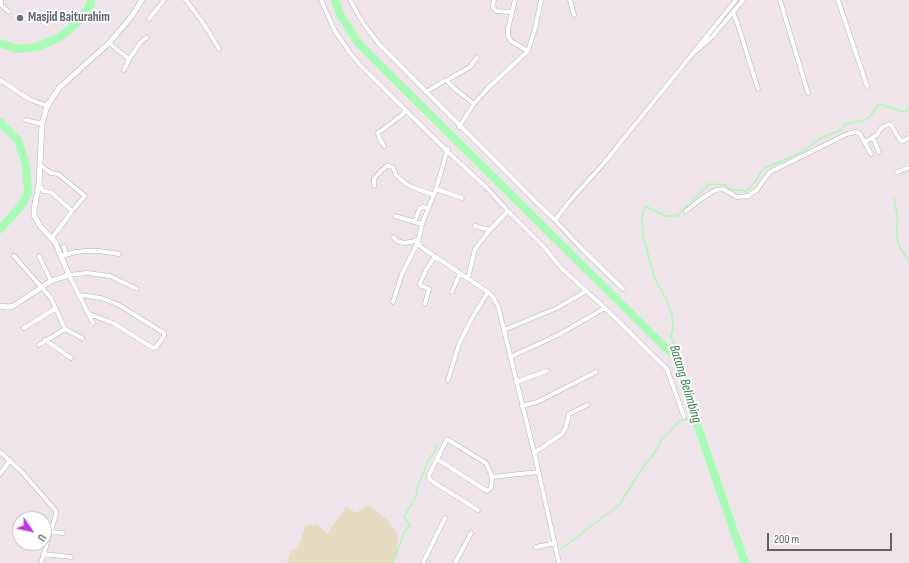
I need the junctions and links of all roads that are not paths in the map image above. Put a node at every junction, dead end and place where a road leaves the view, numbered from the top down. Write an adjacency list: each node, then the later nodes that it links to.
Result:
1 (1, 0): 15 (street)
2 (142, 0): 21 (street)
3 (164, 0): 19 (street)
4 (186, 0): 22 (street)
5 (321, 0): 36 (street)
6 (350, 0): 32 (street)
7 (494, 0): 16 (street)
8 (515, 0): 16 (street)
9 (541, 0): 23 (street)
10 (570, 0): 18 (street)
11 (736, 0): 24 (street)
12 (743, 0): 17 (street)
13 (780, 0): 33 (street)
14 (838, 0): 30 (street)
15 (9, 12)
16 (512, 12): 23 (street)
17 (733, 12): 24 (street); 31 (street)
18 (574, 15)
19 (149, 19)
20 (147, 37): 26 (street)
21 (109, 42): 26 (street); 35 (street)
22 (219, 49)
23 (528, 51): 34 (street)
24 (694, 52): 60 (street)
25 (477, 57): 29 (street)
26 (129, 60): 27 (street)
27 (124, 70)
28 (0, 80): 35 (street)
29 (447, 80): 32 (street); 34 (street)
30 (867, 86)
31 (758, 89)
32 (426, 92): 39 (street)
33 (808, 92)
34 (474, 104): 39 (street)
35 (47, 106): 38 (street)
36 (406, 110): 43 (street); 44 (street)
37 (26, 120): 38 (street)
38 (42, 124): 47 (street)
39 (459, 126): 60 (street)
40 (873, 138): 41 (street); 42 (street); 45 (street)
41 (909, 138)
42 (865, 142): 46 (street); 58 (street)
43 (384, 146)
44 (448, 150): 52 (street); 57 (street)
45 (880, 152)
46 (870, 154)
47 (40, 165): 50 (street); 56 (street)
48 (909, 168): 49 (street)
49 (897, 172)
50 (39, 184): 56 (street); 65 (street)
51 (374, 186): 53 (street)
52 (436, 189): 53 (street); 54 (street)
53 (434, 194): 55 (street)
54 (462, 198)
55 (428, 208): 61 (street); 62 (street)
56 (72, 211): 65 (street)
57 (508, 211): 64 (street); 81 (street)
58 (686, 212)
59 (395, 216): 61 (street)
60 (555, 220): 80 (street)
61 (414, 222): 62 (street)
62 (422, 224): 67 (street)
63 (475, 226): 64 (street)
64 (490, 230): 76 (street)
65 (52, 238): 70 (street)
66 (393, 238): 67 (street)
67 (418, 240): 73 (street); 85 (street)
68 (64, 247): 70 (street)
69 (119, 254): 70 (street)
70 (64, 255): 75 (street)
71 (14, 256): 78 (street)
72 (39, 256): 77 (street)
73 (435, 256): 74 (street); 86 (street)
74 (460, 273): 76 (street); 82 (street)
75 (69, 275): 77 (street); 79 (street); 84 (street)
76 (468, 278): 83 (street)
77 (51, 280): 78 (street)
78 (41, 286): 87 (street); 88 (street)
79 (137, 289)
80 (623, 289)
81 (585, 290): 89 (street); 94 (street)
82 (452, 292)
83 (488, 292): 94 (street); 102 (street)
84 (80, 295): 90 (street); 90 (street)
85 (393, 302)
86 (425, 304)
87 (0, 306)
88 (56, 308): 92 (street); 93 (street)
89 (605, 308): 98 (street); 106 (street)
90 (88, 314): 91 (street)
91 (92, 323)
92 (24, 328)
93 (65, 329): 95 (street); 96 (street)
94 (504, 330): 98 (street)
95 (82, 338)
96 (45, 340): 97 (street); 99 (street)
97 (39, 345)
98 (510, 357): 103 (street)
99 (71, 358)
100 (547, 371): 103 (street)
101 (596, 372): 105 (street)
102 (448, 380)
103 (516, 382): 105 (street)
104 (587, 404): 108 (street)
105 (522, 406): 108 (street)
106 (684, 417)
107 (0, 452): 109 (street)
108 (534, 453): 111 (street)
109 (10, 460): 112 (street); 116 (street)
110 (437, 460): 113 (street); 113 (street); 114 (street)
111 (538, 472): 113 (street); 120 (street)
112 (0, 474)
113 (492, 477)
114 (478, 510)
115 (445, 518): 126 (street)
116 (52, 525)
117 (52, 532): 118 (street)
118 (63, 533)
119 (471, 533): 127 (street)
120 (555, 543): 121 (street); 128 (street)
121 (536, 547)
122 (45, 551): 123 (street)
123 (44, 554): 124 (street); 125 (street)
124 (71, 557)
125 (41, 563)
126 (423, 563)
127 (455, 563)
128 (559, 563)

